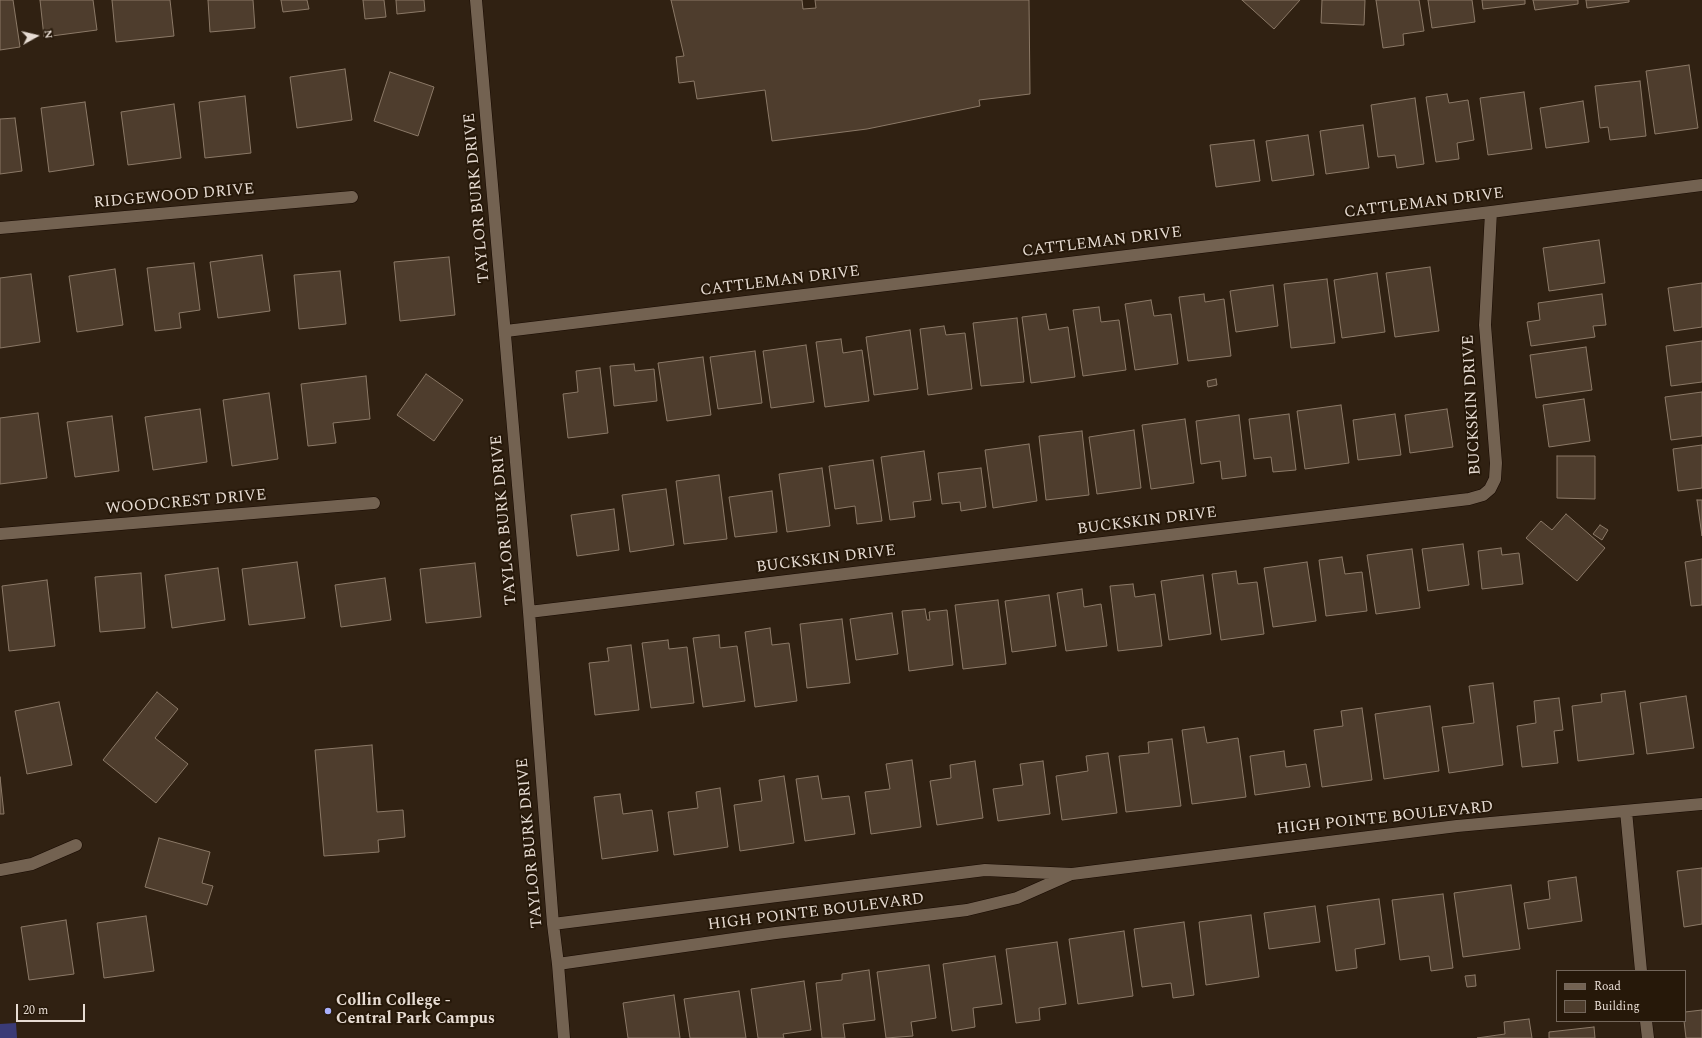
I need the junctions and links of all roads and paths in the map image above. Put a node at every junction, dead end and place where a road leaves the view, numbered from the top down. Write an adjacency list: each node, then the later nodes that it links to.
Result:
1 (476, 0): 6 (street, TAYLOR BURK DRIVE)
2 (1702, 185): 4 (street, CATTLEMAN DRIVE)
3 (352, 197): 5 (street, RIDGEWOOD DRIVE)
4 (1491, 212): 6 (street, CATTLEMAN DRIVE); 9 (street, BUCKSKIN DRIVE)
5 (0, 228)
6 (506, 331): 9 (street, TAYLOR BURK DRIVE)
7 (374, 503): 8 (street, WOODCREST DRIVE)
8 (0, 534)
9 (529, 612): 15 (street, TAYLOR BURK DRIVE)
10 (1702, 804): 11 (street, HIGH POINTE BOULEVARD)
11 (1626, 811): 14 (street, HIGH POINTE BOULEVARD); 17 (street)
12 (76, 844): 13 (street)
13 (0, 870)
14 (1072, 874): 15 (street, HIGH POINTE BOULEVARD); 16 (street, HIGH POINTE BOULEVARD)
15 (553, 924): 16 (street, TAYLOR BURK DRIVE)
16 (558, 964): 19 (street, TAYLOR BURK DRIVE)
17 (1641, 970)
18 (1646, 1022): 20 (street)
19 (564, 1038)
20 (1648, 1038)

